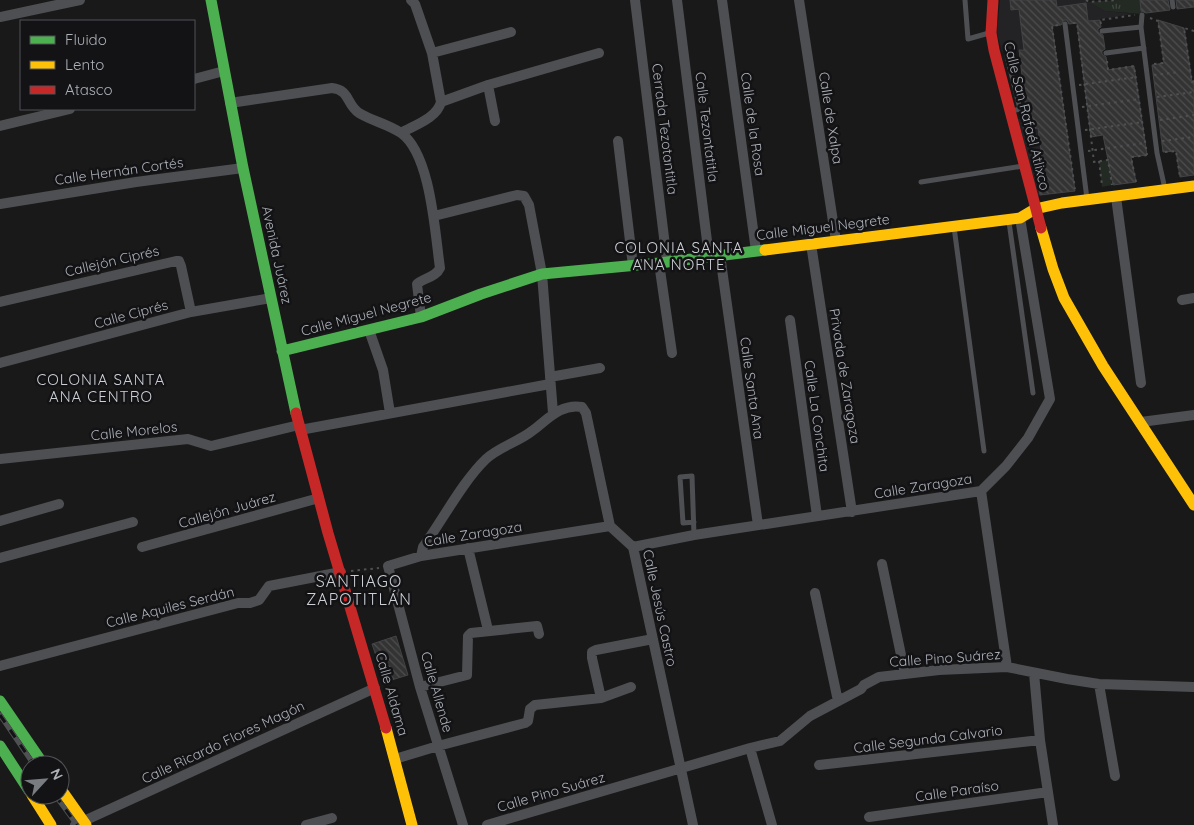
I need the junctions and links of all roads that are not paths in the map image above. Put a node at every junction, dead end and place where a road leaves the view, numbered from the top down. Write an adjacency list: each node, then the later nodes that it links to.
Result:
1 (80, 0): 13 (street)
2 (211, 0): 24 (street, Avenida Juárez)
3 (411, 0): 20 (street)
4 (635, 0): 51 (street, Cerrada Tezotantitla)
5 (677, 0): 50 (street, Calle Tezontatitla)
6 (722, 0): 49 (street, Calle de la Rosa)
7 (799, 0): 47 (street, Calle de Xalpa)
8 (965, 0): 18 (lane)
9 (993, 0): 18 (street, Calle San Rafaél Atlixco)
10 (1172, 0): 11 (lane)
11 (1173, 6)
12 (1142, 16): 15 (lane)
13 (0, 17)
14 (1065, 24): 41 (lane)
15 (1142, 27): 16 (lane); 19 (lane)
16 (1102, 31)
17 (511, 32): 20 (street)
18 (991, 33): 30 (street, Calle San Rafaél Atlixco)
19 (1144, 48): 22 (lane); 39 (lane)
20 (432, 53): 27 (street)
21 (599, 53): 26 (street)
22 (1106, 53)
23 (1007, 56): 30 (lane)
24 (224, 71): 25 (street); 28 (street, Avenida Juárez)
25 (195, 79)
26 (488, 85): 27 (street); 31 (street)
27 (441, 102): 33 (street)
28 (230, 103): 33 (street); 36 (street, Avenida Juárez)
29 (66, 110): 32 (street)
30 (1010, 111): 35 (street, Calle San Rafaél Atlixco)
31 (495, 122)
32 (0, 126)
33 (401, 133): 44 (street)
34 (618, 142): 52 (street)
35 (1024, 166): 37 (lane); 43 (street, Calle San Rafaél Atlixco)
36 (243, 168): 42 (street, Calle Hernán Cortés); 54 (street, Avenida Juárez)
37 (921, 182)
38 (1194, 186): 39 (street, Calle Miguel Negrete)
39 (1165, 189): 40 (street, Calle Miguel Negrete)
40 (1116, 197): 41 (street, Calle Miguel Negrete); 67 (street)
41 (1087, 200): 43 (street, Calle Miguel Negrete)
42 (0, 204)
43 (1035, 209): 45 (street, Calle Miguel Negrete); 72 (street, Calle San Rafaél Atlixco)
44 (434, 216): 53 (street); 59 (street)
45 (1014, 219): 46 (street, Calle Miguel Negrete); 68 (lane); 77 (street, Calle Zaragoza)
46 (954, 226): 47 (street, Calle Miguel Negrete); 74 (lane)
47 (836, 241): 48 (street, Calle Miguel Negrete)
48 (811, 244): 49 (street, Calle Miguel Negrete); 81 (street, Privada de Zaragoza)
49 (756, 251): 50 (street, Calle Miguel Negrete)
50 (714, 256): 51 (street, Calle Miguel Negrete); 86 (street, Calle Santa Ana)
51 (663, 262): 52 (street, Calle Miguel Negrete); 63 (street, Cerrada Tezotantitla)
52 (633, 266): 53 (street, Calle Miguel Negrete)
53 (542, 274): 59 (street, Calle Miguel Negrete); 66 (street)
54 (271, 298): 58 (street, Calle Ciprés); 62 (street, Avenida Juárez)
55 (1194, 298): 56 (street)
56 (1182, 300)
57 (0, 302): 58 (street, Callejón Ciprés)
58 (191, 312): 64 (street, Calle Ciprés)
59 (422, 317): 61 (street, Calle Miguel Negrete)
60 (790, 320): 82 (street, Calle La Conchita)
61 (369, 330): 62 (street, Calle Miguel Negrete); 69 (street)
62 (282, 351): 73 (street, Avenida Juárez)
63 (672, 353)
64 (0, 363)
65 (600, 368): 66 (street, Calle Morelos)
66 (550, 380): 69 (street, Calle Morelos); 70 (street)
67 (1142, 383)
68 (1033, 393)
69 (390, 413): 73 (street, Calle Morelos)
70 (554, 413): 87 (street); 92 (street)
71 (1194, 416): 72 (street)
72 (1141, 422): 76 (street, Calle San Rafaél Atlixco)
73 (299, 428): 75 (street, Calle Morelos); 78 (street, Avenida Juárez)
74 (984, 451)
75 (0, 459)
76 (1189, 490): 80 (street, Calle San Rafaél Atlixco)
77 (981, 491): 81 (street, Calle Zaragoza); 102 (street)
78 (319, 498): 90 (street, Callejón Juárez); 96 (street, Avenida Juárez)
79 (59, 504): 83 (street)
80 (1194, 505)
81 (852, 512): 82 (street, Calle Zaragoza)
82 (817, 516): 86 (street, Calle Zaragoza)
83 (0, 521)
84 (133, 522): 93 (street)
85 (694, 522): 85 (lane); 88 (lane)
86 (758, 525): 88 (street, Calle Zaragoza)
87 (610, 526): 89 (street, Calle Jesús Castro); 91 (street, Calle Zaragoza)
88 (694, 535): 89 (street, Calle Zaragoza)
89 (633, 547): 100 (street, Calle Jesús Castro)
90 (142, 548)
91 (468, 548): 92 (street, Calle Zaragoza); 98 (street)
92 (421, 556): 95 (street, Calle Zaragoza)
93 (0, 558)
94 (882, 564): 104 (street)
95 (388, 566): 106 (street, Calle Allende)
96 (341, 572): 101 (street, Calle Aquiles Serdán); 109 (street, Calle Aldama)
97 (815, 593): 112 (street)
98 (488, 630): 99 (street); 106 (street)
99 (539, 634)
100 (653, 639): 110 (street); 120 (street, Calle Jesús Castro)
101 (0, 666)
102 (1007, 667): 103 (street, Calle Pino Suárez); 104 (street, Calle Pino Suárez)
103 (1034, 673): 105 (street, Calle Pino Suárez); 113 (street)
104 (905, 674): 112 (street, Calle Pino Suárez)
105 (1099, 684): 108 (street, Calle Pino Suárez); 121 (street)
106 (420, 687): 115 (street, Calle Allende)
107 (631, 687): 110 (street)
108 (1194, 687)
109 (375, 688): 118 (street, Calle Aldama); 128 (street, Calle Ricardo Flores Magón)
110 (601, 698): 115 (street)
111 (0, 701): 117 (street)
112 (838, 701): 116 (street, Calle Pino Suárez)
113 (1040, 740): 119 (street, Calle Segunda Calvario); 123 (street)
114 (0, 746): 122 (street)
115 (438, 746): 118 (street); 132 (street, Calle Allende)
116 (750, 748): 120 (street, Calle Pino Suárez); 135 (street)
117 (37, 755)
118 (395, 759): 131 (street, Calle Aldama)
119 (819, 765)
120 (680, 769): 133 (street, Calle Pino Suárez); 134 (street, Calle Jesús Castro)
121 (1115, 776)
122 (20, 777)
123 (1048, 792): 126 (street, Calle Paraíso); 136 (street)
124 (38, 805): 129 (street)
125 (70, 805): 128 (street)
126 (869, 817)
127 (332, 818): 130 (street)
128 (81, 824)
129 (51, 825)
130 (306, 825)
131 (412, 825)
132 (463, 825)
133 (487, 825)
134 (693, 825)
135 (772, 825)
136 (1053, 825)

